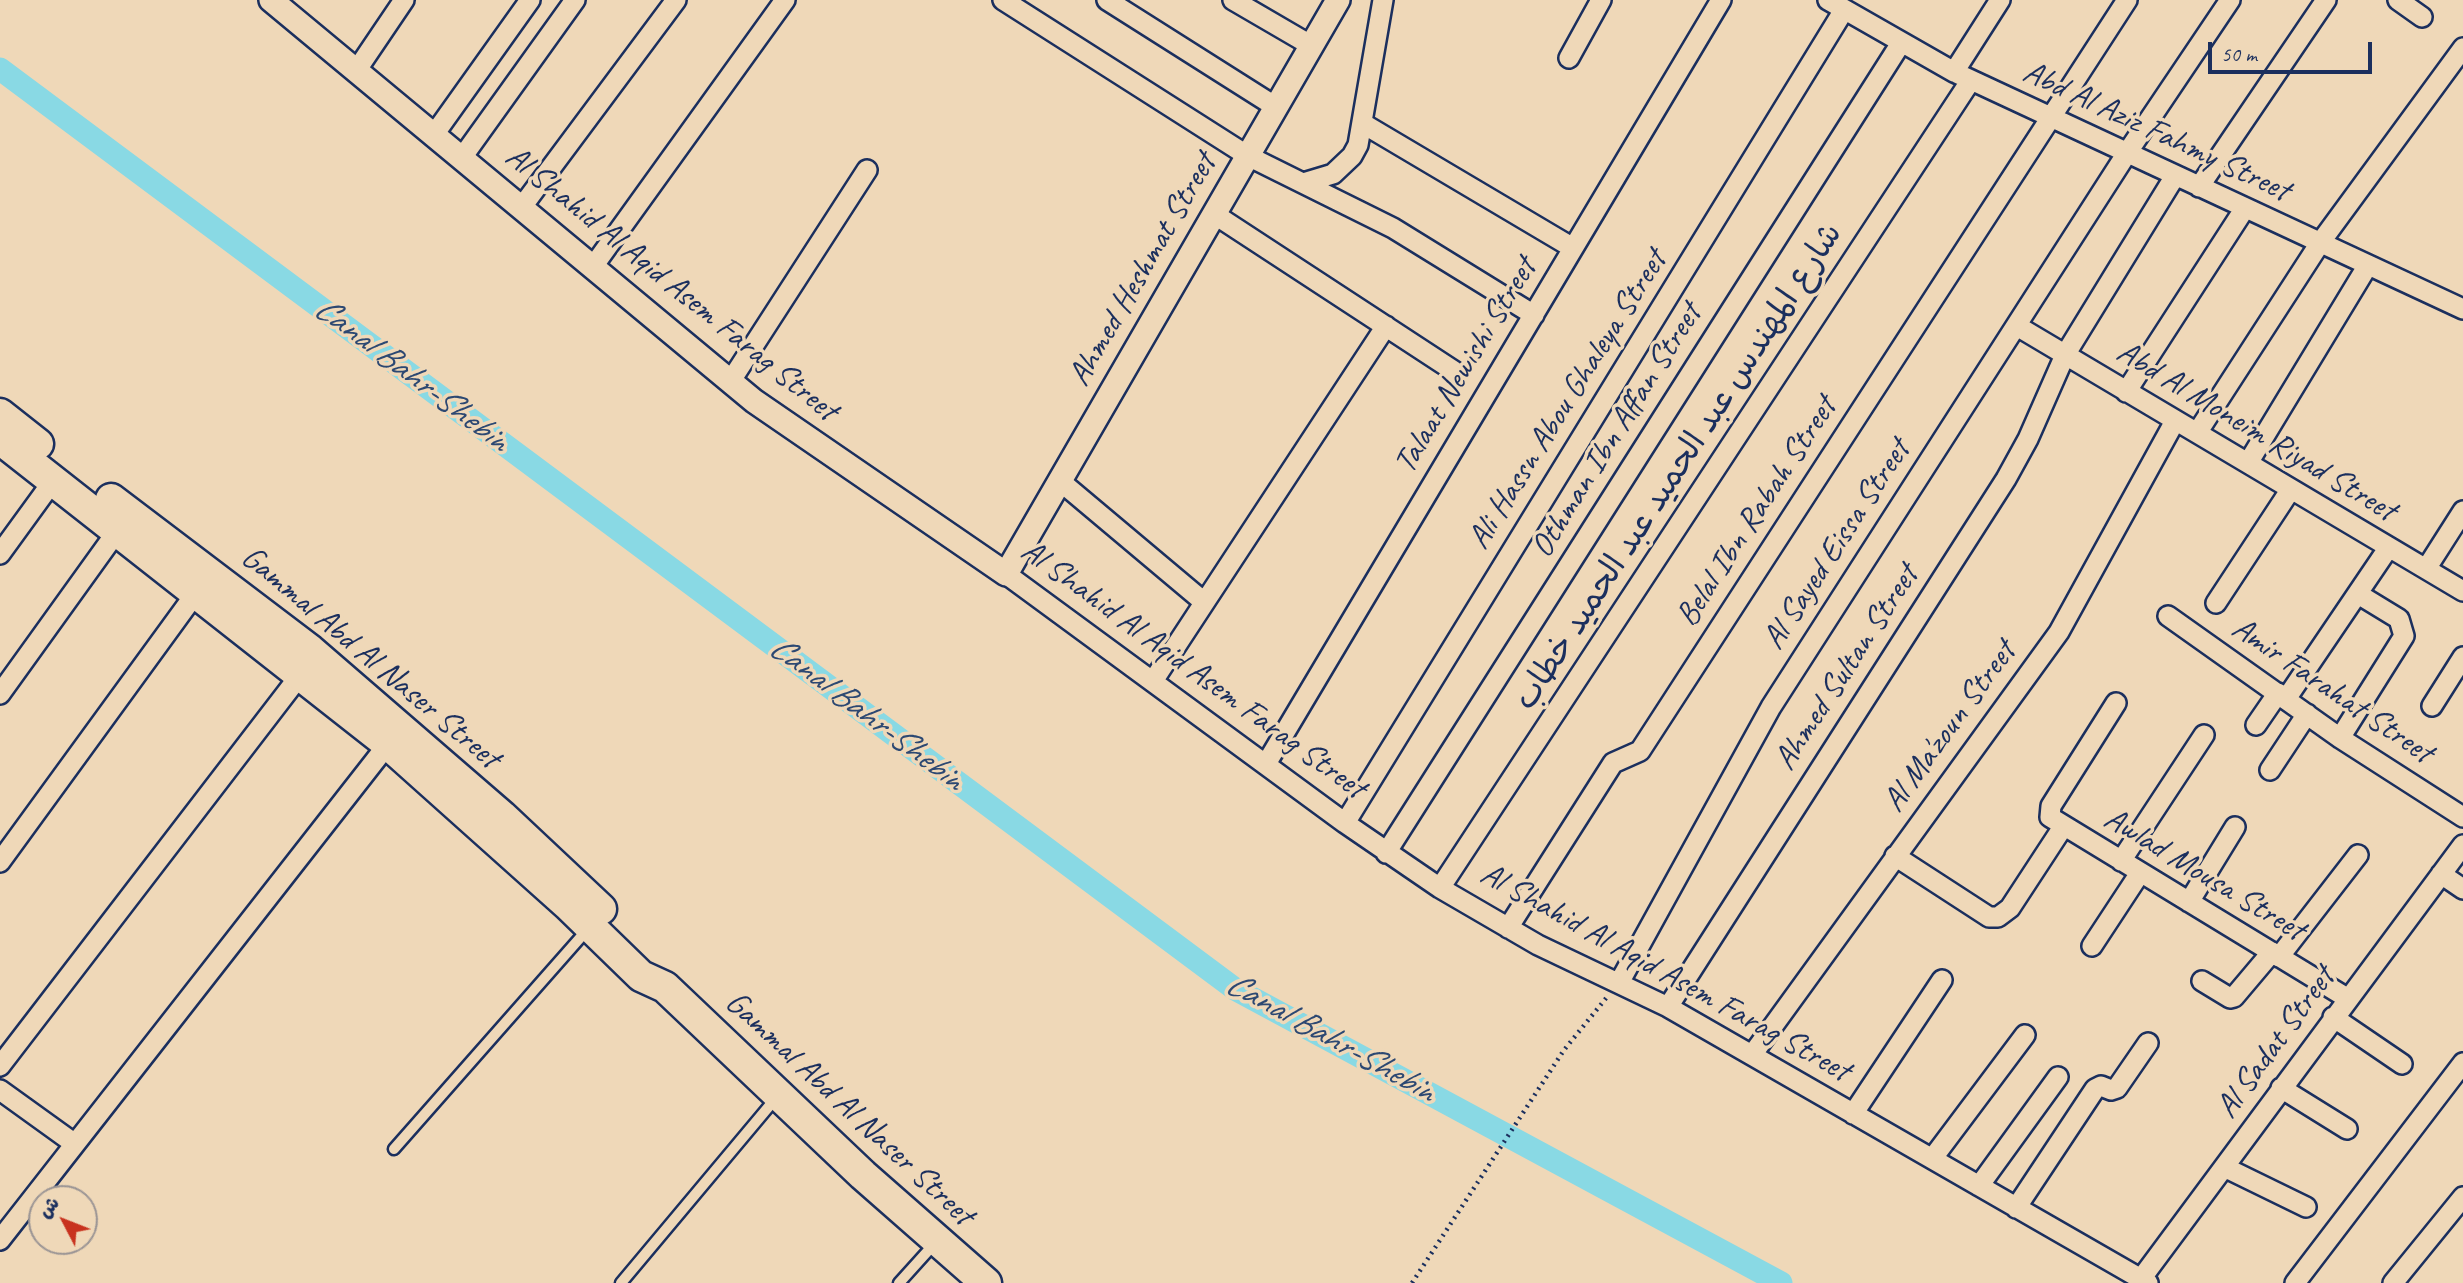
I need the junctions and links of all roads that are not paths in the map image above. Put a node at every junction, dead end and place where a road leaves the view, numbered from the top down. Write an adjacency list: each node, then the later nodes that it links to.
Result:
1 (271, 0): 25 (street, Al Shahid Al Aqid Asem Farag Street)
2 (404, 0): 25 (street)
3 (530, 0): 30 (street)
4 (575, 0): 33 (street)
5 (676, 0): 38 (street)
6 (785, 0): 44 (street)
7 (1003, 0): 32 (street)
8 (1107, 0): 27 (street)
9 (1233, 0): 22 (street)
10 (1338, 0): 22 (street, Ahmed Heshmat Street)
11 (1383, 0): 29 (street)
12 (1601, 0): 24 (street)
13 (1721, 0): 42 (street, Talaat Newishi Street)
14 (2000, 0): 26 (street, شارع المهندس عبد الحميد عبد الحميد خطاب)
15 (2127, 0): 28 (street, Belal Ibn Rabah Street)
16 (2230, 0): 31 (street, Al Sayed Eissa Street)
17 (2326, 0): 37 (street)
18 (2398, 0): 20 (street)
19 (1838, 4): 21 (street, Abd Al Aziz Fahmy Street); 88 (street, Ali Hassn Abou Ghaleya Street)
20 (2422, 17)
21 (1901, 43): 26 (street, Abd Al Aziz Fahmy Street); 92 (street, Othman Ibn Affan Street)
22 (1312, 46): 27 (street, Ahmed Heshmat Street)
23 (2463, 48): 41 (street)
24 (1569, 58)
25 (356, 71): 30 (street, Al Shahid Al Aqid Asem Farag Street)
26 (1962, 76): 28 (street, Abd Al Aziz Fahmy Street); 99 (street, شارع المهندس عبد الحميد عبد الحميد خطاب)
27 (1276, 107): 32 (street, Ahmed Heshmat Street)
28 (2050, 117): 31 (street, Abd Al Aziz Fahmy Street); 103 (street, Belal Ibn Rabah Street)
29 (1362, 123): 36 (street); 42 (street)
30 (433, 136): 33 (street, Al Shahid Al Aqid Asem Farag Street)
31 (2127, 153): 35 (street, Abd Al Aziz Fahmy Street); 48 (street, Al Sayed Eissa Street)
32 (1248, 156): 36 (street); 40 (street, Ahmed Heshmat Street)
33 (461, 159): 38 (street, Al Shahid Al Aqid Asem Farag Street)
34 (867, 170): 51 (street)
35 (2175, 176): 37 (street, Abd Al Aziz Fahmy Street); 49 (street, Ahmed Sultan Street)
36 (1303, 183): 46 (street)
37 (2199, 187): 39 (street, Abd Al Aziz Fahmy Street)
38 (521, 208): 44 (street, Al Shahid Al Aqid Asem Farag Street)
39 (2245, 208): 41 (street, Abd Al Aziz Fahmy Street); 52 (street)
40 (1214, 214): 47 (street); 59 (street, Ahmed Heshmat Street)
41 (2320, 243): 43 (street, Abd Al Aziz Fahmy Street); 55 (street)
42 (1573, 248): 46 (street, Talaat Newishi Street)
43 (2368, 265): 45 (street, Abd Al Aziz Fahmy Street); 57 (street)
44 (592, 268): 51 (street, Al Shahid Al Aqid Asem Farag Street)
45 (2463, 309)
46 (1534, 315): 85 (street, Talaat Newishi Street)
47 (1385, 326): 50 (street); 70 (street)
48 (2017, 326): 49 (street, Abd Al Moneim Riyad Street); 108 (street, Al Sayed Eissa Street)
49 (2065, 355): 52 (street, Abd Al Moneim Riyad Street); 111 (street, Ahmed Sultan Street)
50 (1454, 370)
51 (730, 382): 66 (street, Al Shahid Al Aqid Asem Farag Street)
52 (2126, 392): 54 (street, Abd Al Moneim Riyad Street)
53 (0, 414): 67 (main road, Gammal Abd Al Naser Street)
54 (2175, 421): 55 (street, Abd Al Moneim Riyad Street); 94 (street, Al Ma'zoun Street)
55 (2197, 433): 57 (street, Abd Al Moneim Riyad Street)
56 (2, 446): 58 (main road, Gammal Abd Al Naser Street)
57 (2248, 463): 60 (street, Abd Al Moneim Riyad Street)
58 (53, 481): 62 (main road, Gammal Abd Al Naser Street); 64 (street)
59 (1060, 481): 66 (street, Ahmed Heshmat Street); 70 (street)
60 (2291, 489): 63 (street, Abd Al Moneim Riyad Street); 71 (street)
61 (2463, 511): 65 (street)
62 (118, 530): 67 (main road, Gammal Abd Al Naser Street); 76 (street)
63 (2389, 547): 65 (street, Abd Al Moneim Riyad Street); 69 (street)
64 (0, 554)
65 (2426, 569): 68 (street, Abd Al Moneim Riyad Street)
66 (1006, 574): 75 (street, Al Shahid Al Aqid Asem Farag Street)
67 (204, 583): 74 (main road, Gammal Abd Al Naser Street); 96 (street); 109 (main road, Gammal Abd Al Naser Street)
68 (2463, 591)
69 (2358, 594): 77 (street); 83 (street)
70 (1204, 603): 75 (street)
71 (2216, 603)
72 (2168, 616): 77 (street, Amir Farahat Street)
73 (2463, 657): 79 (street)
74 (301, 674): 84 (main road, Gammal Abd Al Naser Street); 118 (street)
75 (1153, 681): 85 (street, Al Shahid Al Aqid Asem Farag Street)
76 (0, 694)
77 (2282, 696): 80 (street, Amir Farahat Street); 81 (street)
78 (2116, 703): 89 (street)
79 (2432, 706)
80 (2307, 714): 83 (street, Amir Farahat Street); 86 (street)
81 (2256, 725)
82 (2204, 735): 95 (street)
83 (2340, 737): 87 (street, Amir Farahat Street)
84 (388, 744): 102 (main road, Gammal Abd Al Naser Street); 125 (street)
85 (1266, 764): 88 (street, Al Shahid Al Aqid Asem Farag Street)
86 (2270, 770)
87 (2463, 817)
88 (1345, 823): 92 (street, Al Shahid Al Aqid Asem Farag Street)
89 (2063, 827): 94 (street); 95 (street, Awlad Mousa Street)
90 (2235, 827): 101 (street)
91 (2463, 845): 98 (street, Al Sadat Street)
92 (1387, 853): 99 (street, Al Shahid Al Aqid Asem Farag Street)
93 (2358, 855): 105 (street)
94 (1895, 856): 115 (street, Al Ma'zoun Street)
95 (2121, 861): 97 (street, Awlad Mousa Street)
96 (0, 862)
97 (2140, 873): 101 (street, Awlad Mousa Street); 104 (street)
98 (2441, 874): 100 (street); 110 (street, Al Sadat Street)
99 (1440, 888): 103 (street, Al Shahid Al Aqid Asem Farag Street)
100 (2463, 889)
101 (2189, 902): 105 (street, Awlad Mousa Street)
102 (590, 927): 109 (main road, Gammal Abd Al Naser Street); 126 (lane)
103 (1508, 928): 108 (street, Al Shahid Al Aqid Asem Farag Street)
104 (2092, 946)
105 (2276, 955): 107 (street); 110 (street, Awlad Mousa Street)
106 (1942, 980): 123 (street)
107 (2202, 981)
108 (1619, 983): 111 (street, Al Shahid Al Aqid Asem Farag Street)
109 (665, 987): 122 (main road, Gammal Abd Al Naser Street)
110 (2347, 998): 112 (street, Al Sadat Street)
111 (1668, 1007): 115 (street, Al Shahid Al Aqid Asem Farag Street)
112 (2333, 1017): 117 (street); 120 (street, Al Sadat Street)
113 (2025, 1035): 127 (street)
114 (2148, 1043): 132 (street)
115 (1752, 1055): 123 (street, Al Shahid Al Aqid Asem Farag Street)
116 (2463, 1063): 139 (street)
117 (2402, 1064)
118 (0, 1066)
119 (2058, 1077): 129 (street)
120 (2281, 1088): 124 (street); 128 (street, Al Sadat Street)
121 (0, 1090): 125 (street)
122 (778, 1096): 134 (main road, Gammal Abd Al Naser Street); 136 (lane)
123 (1853, 1114): 127 (street, Al Shahid Al Aqid Asem Farag Street)
124 (2347, 1129)
125 (75, 1144): 133 (street)
126 (394, 1149)
127 (1932, 1159): 129 (street, Al Shahid Al Aqid Asem Farag Street)
128 (2224, 1167): 131 (street); 135 (street, Al Sadat Street)
129 (1979, 1186): 132 (street, Al Shahid Al Aqid Asem Farag Street)
130 (2463, 1197): 140 (street)
131 (2306, 1207)
132 (2017, 1208): 135 (street, Al Shahid Al Aqid Asem Farag Street)
133 (0, 1240)
134 (937, 1240): 137 (lane); 138 (main road, Gammal Abd Al Naser Street)
135 (2145, 1281)
136 (621, 1283)
137 (899, 1283)
138 (986, 1283)
139 (2295, 1283)
140 (2393, 1283)

